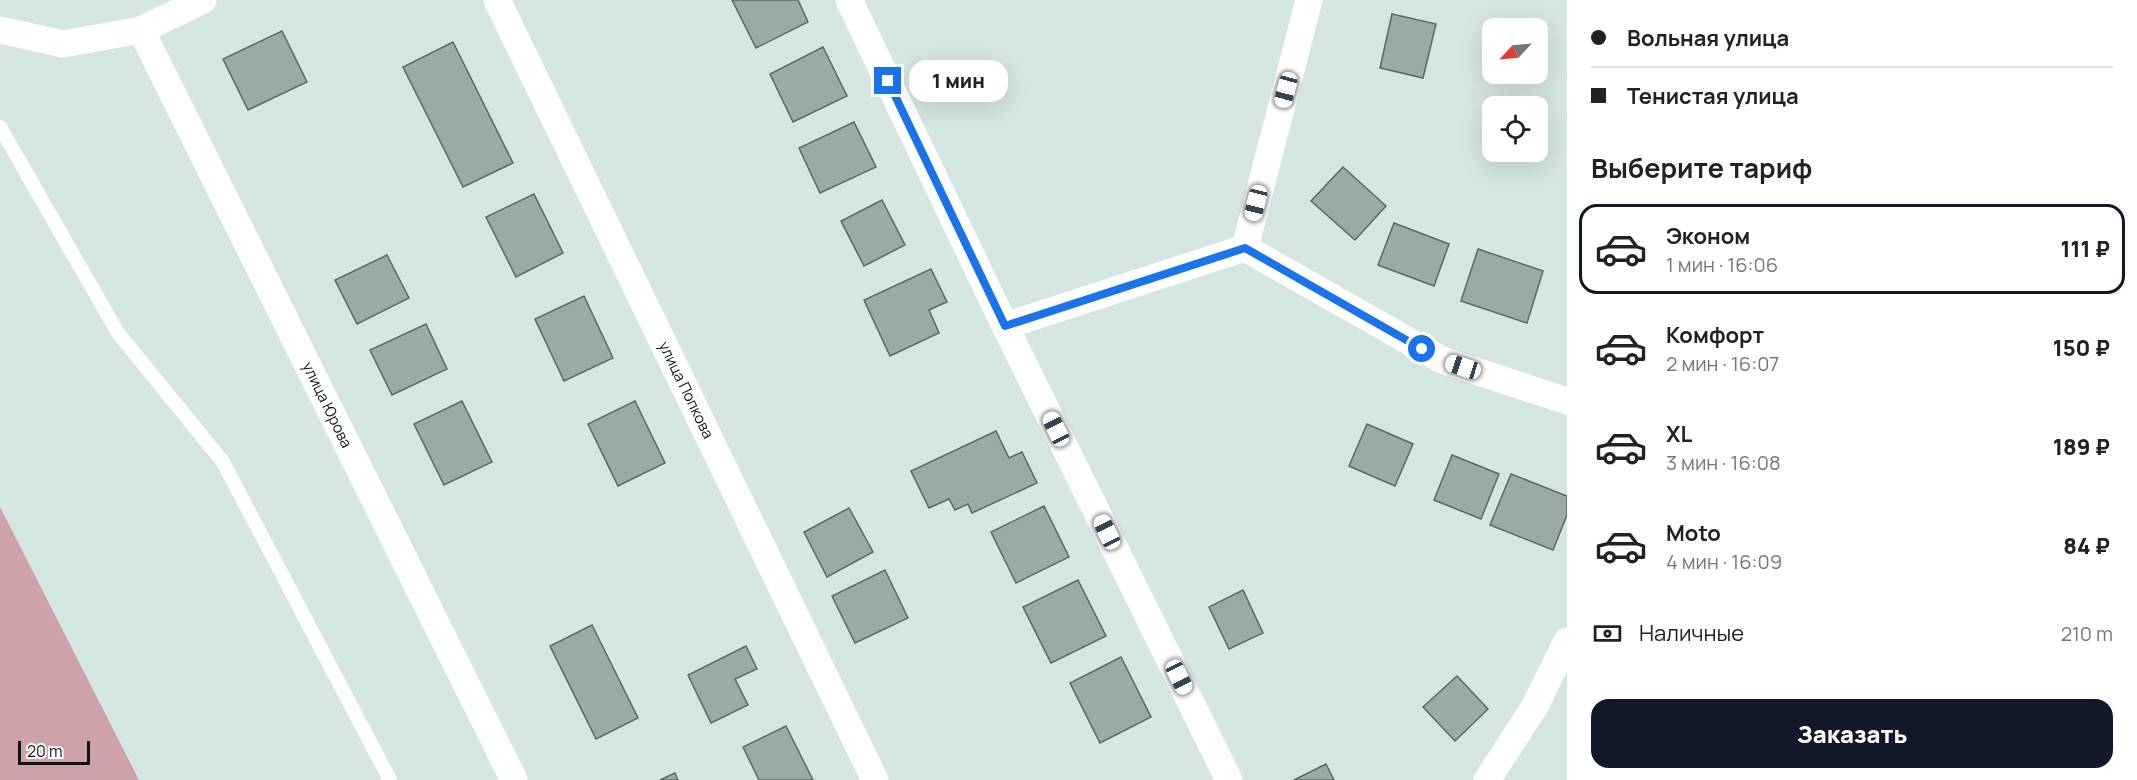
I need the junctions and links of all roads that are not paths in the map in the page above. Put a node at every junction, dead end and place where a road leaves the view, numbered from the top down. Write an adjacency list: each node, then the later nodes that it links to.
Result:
1 (203, 0): 6 (street)
2 (496, 0): 14 (street, улица Попкова)
3 (849, 0): 9 (street)
4 (1309, 0): 8 (street)
5 (0, 30): 6 (street)
6 (141, 30): 13 (street, улица Юрова)
7 (0, 127): 12 (lane)
8 (1245, 248): 9 (street); 10 (street)
9 (1005, 326): 15 (street)
10 (1567, 401)
11 (1567, 641): 16 (street)
12 (390, 780)
13 (514, 780)
14 (876, 780)
15 (1230, 780)
16 (1487, 780)

